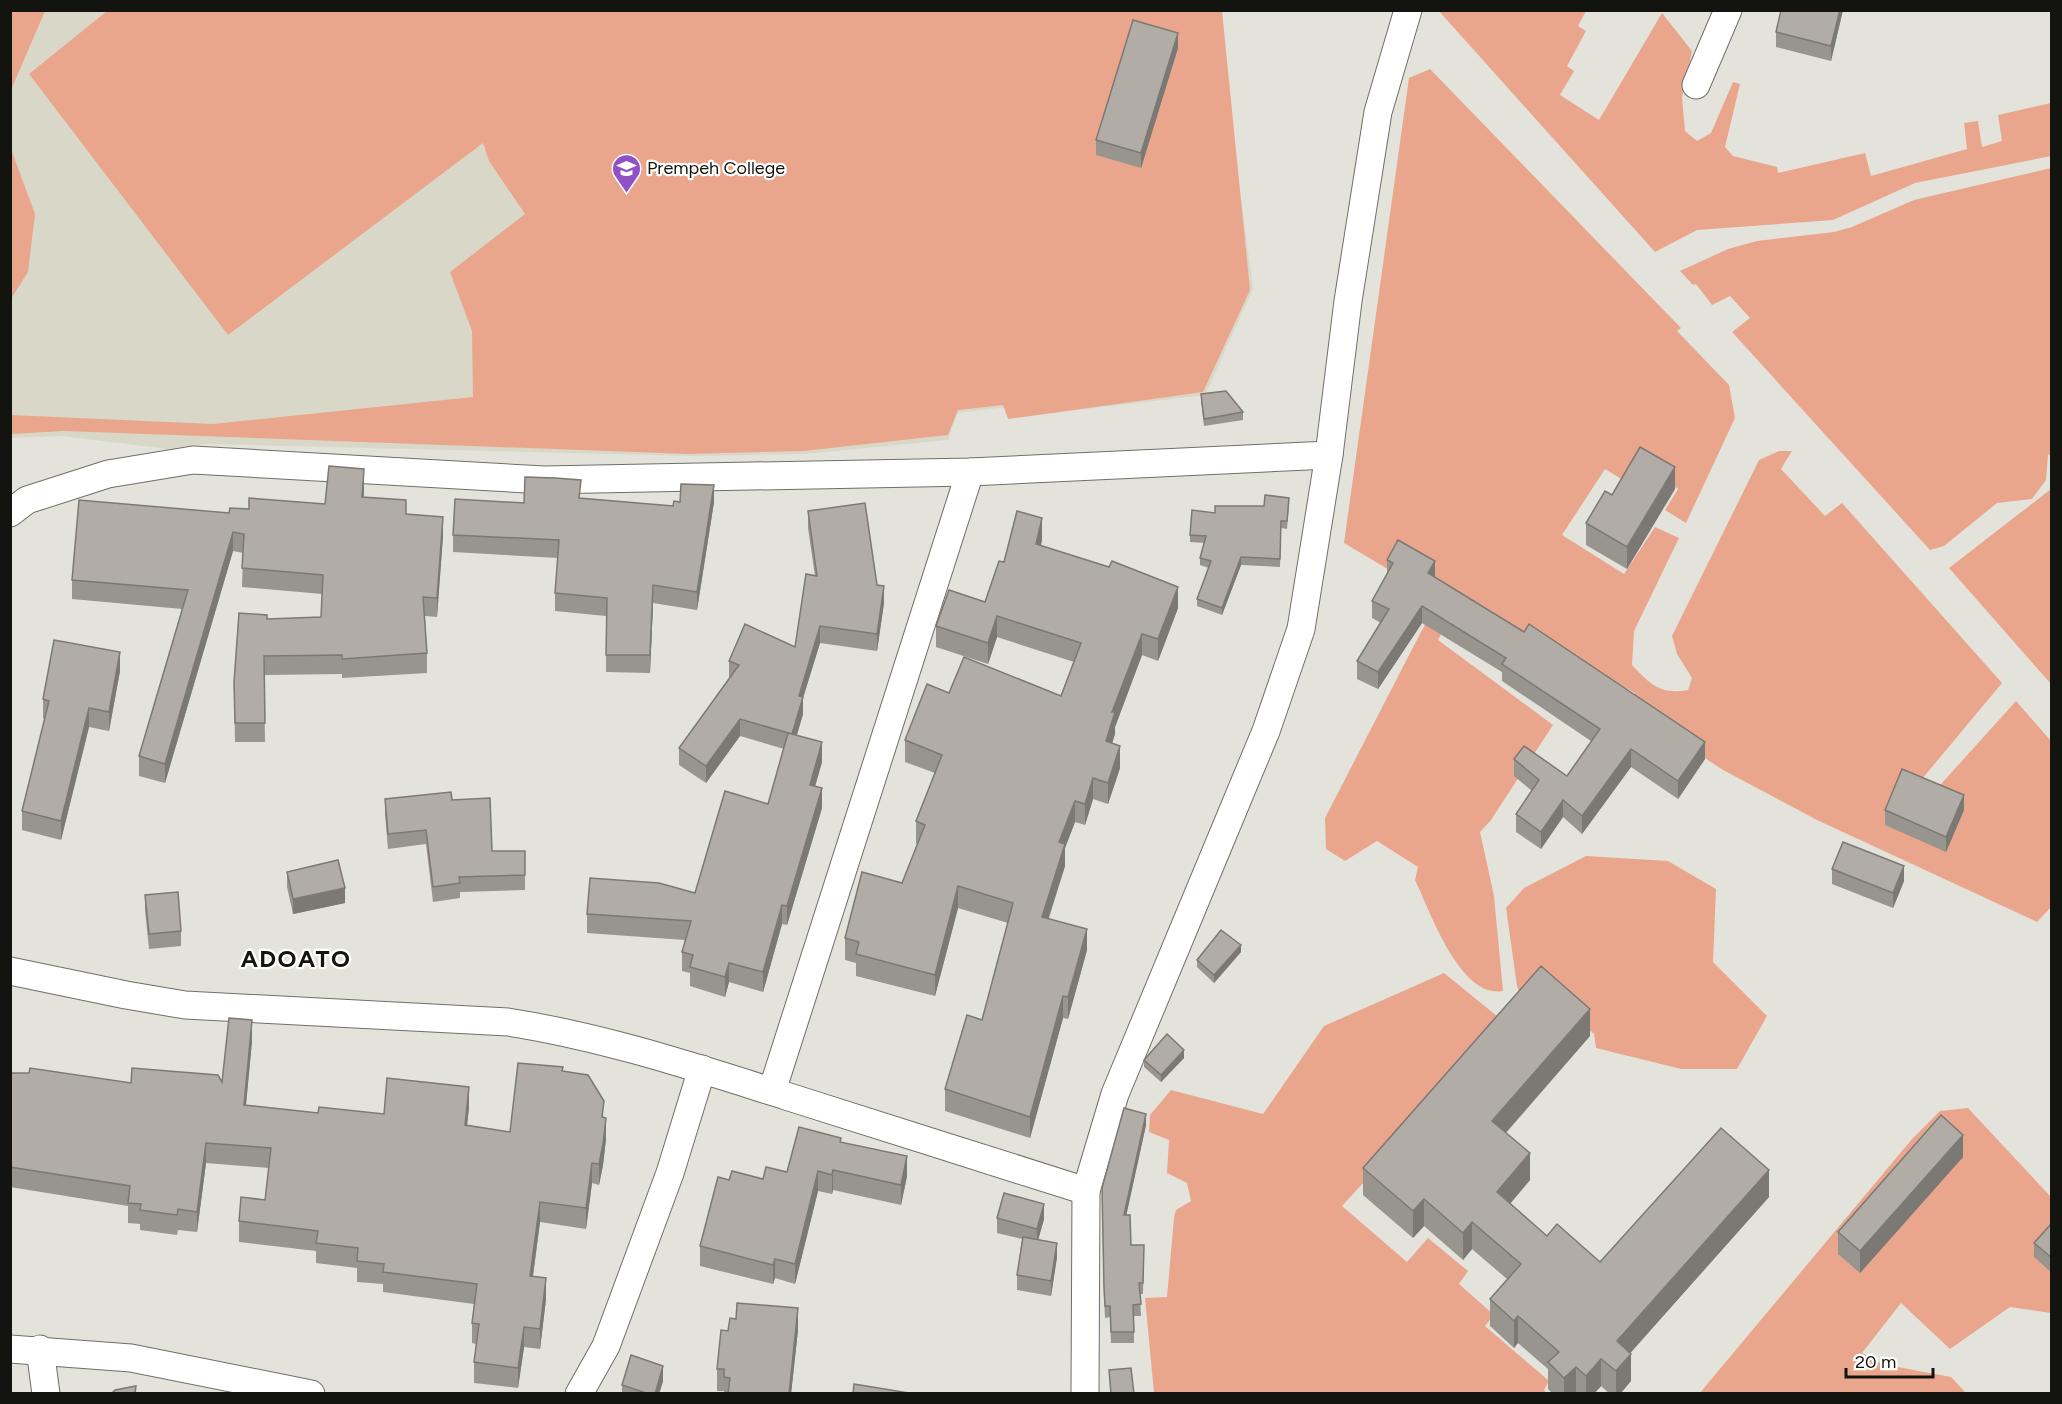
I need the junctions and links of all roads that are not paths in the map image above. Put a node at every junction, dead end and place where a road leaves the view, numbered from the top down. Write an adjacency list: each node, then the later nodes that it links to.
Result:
1 (1728, 10): 3 (street)
2 (1404, 12): 4 (street)
3 (1696, 85)
4 (1329, 455): 5 (street); 10 (street)
5 (970, 471): 6 (street); 9 (street)
6 (10, 513)
7 (10, 971): 8 (street)
8 (702, 1069): 9 (street); 15 (street)
9 (772, 1091): 10 (street)
10 (1086, 1191): 16 (street)
11 (10, 1349): 12 (street)
12 (40, 1349): 13 (street); 14 (street)
13 (46, 1394)
14 (311, 1394)
15 (579, 1394)
16 (1085, 1394)

